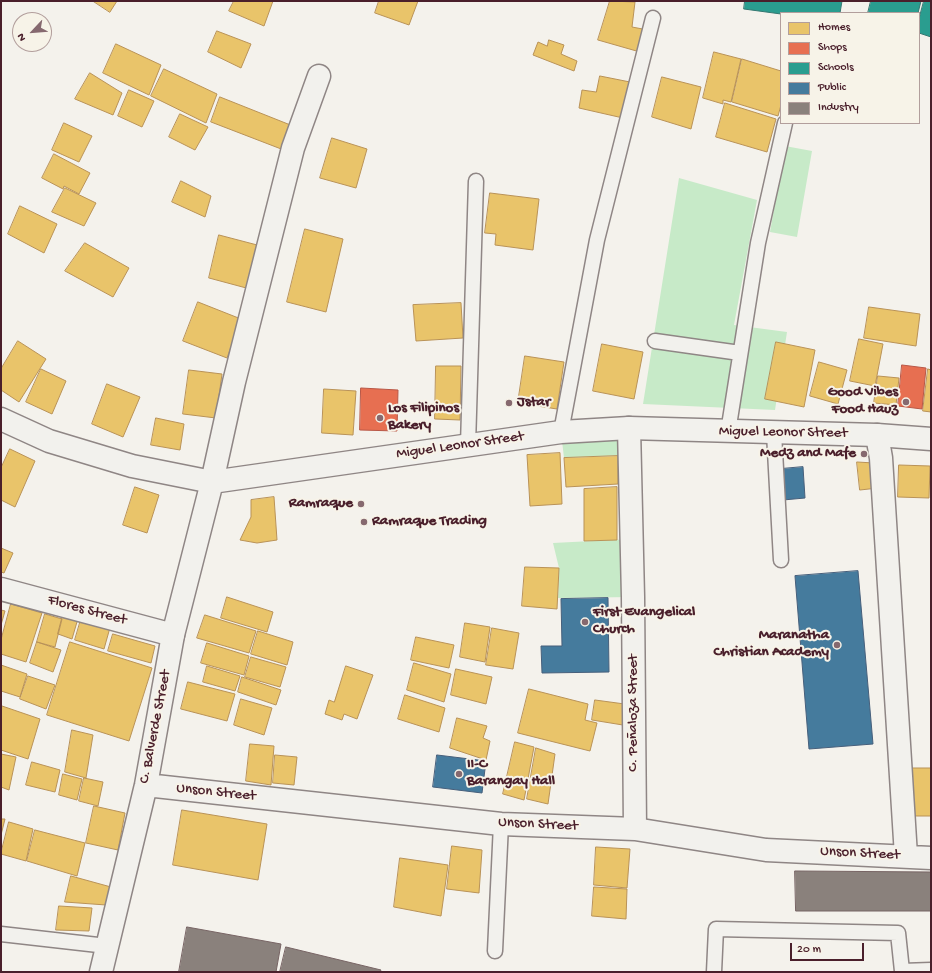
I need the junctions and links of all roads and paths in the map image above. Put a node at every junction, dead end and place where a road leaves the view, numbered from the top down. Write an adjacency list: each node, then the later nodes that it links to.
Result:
1 (653, 18): 9 (lane)
2 (319, 76): 15 (street, C. Balverde Street)
3 (785, 124): 6 (lane)
4 (476, 181): 14 (lane)
5 (655, 341): 6 (lane)
6 (740, 353): 10 (lane)
7 (1, 419): 15 (street, Miguel Leonor Street)
8 (629, 428): 9 (street, Miguel Leonor Street); 10 (street, Miguel Leonor Street); 21 (street, C. Peñaloza Street)
9 (560, 432): 14 (street, Miguel Leonor Street)
10 (728, 432): 11 (street, Miguel Leonor Street)
11 (774, 433): 12 (street, Miguel Leonor Street); 16 (lane)
12 (877, 435): 13 (street, Miguel Leonor Street); 22 (street)
13 (931, 439)
14 (468, 445): 15 (street, Miguel Leonor Street)
15 (212, 482): 18 (street, C. Balverde Street)
16 (781, 560)
17 (1, 589): 18 (street, Flores Street)
18 (173, 635): 19 (street, C. Balverde Street)
19 (146, 785): 20 (street, Unson Street); 25 (street, C. Balverde Street)
20 (501, 824): 21 (street, Unson Street); 26 (lane)
21 (635, 830): 22 (street, Unson Street)
22 (906, 856): 23 (street, Unson Street)
23 (931, 858)
24 (1, 934): 25 (lane)
25 (107, 946): 28 (street, C. Balverde Street)
26 (494, 951)
27 (931, 970): 29 (lane)
28 (101, 972)
29 (714, 972)

